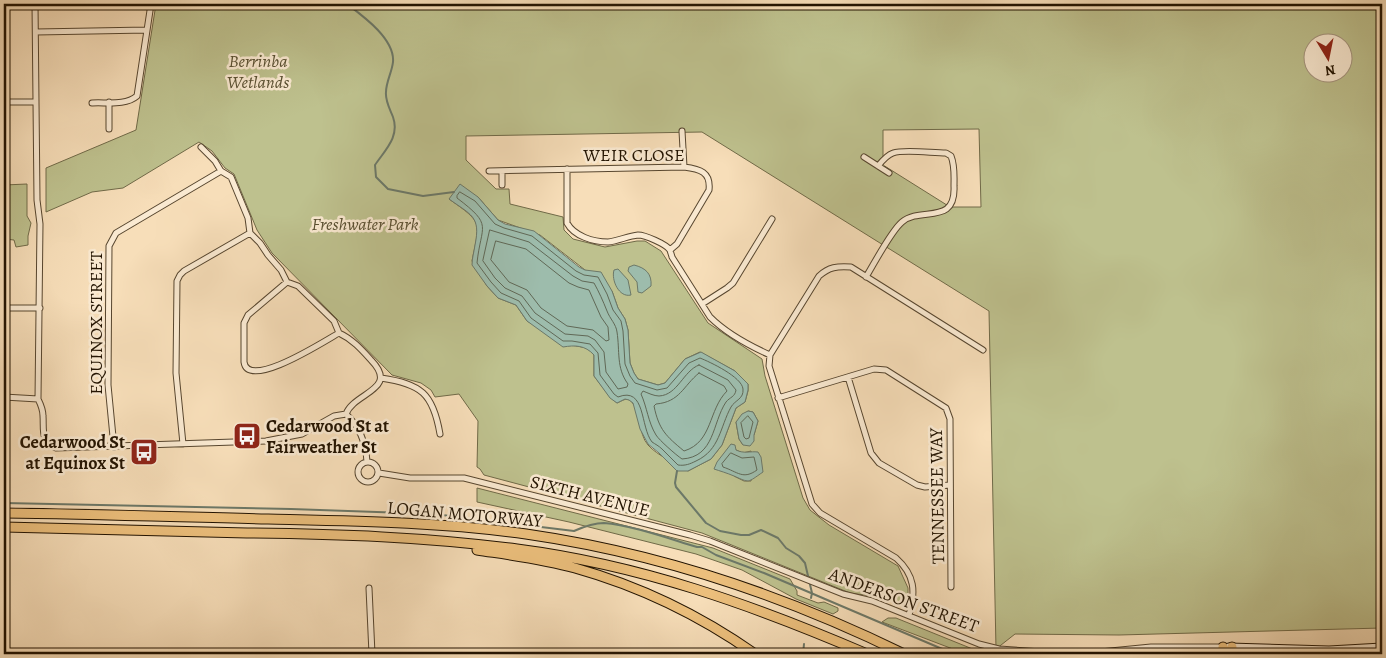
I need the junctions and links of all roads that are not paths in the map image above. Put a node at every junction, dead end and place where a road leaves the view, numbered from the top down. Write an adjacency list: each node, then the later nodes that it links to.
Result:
1 (35, 4): 4 (street)
2 (151, 4): 3 (street)
3 (147, 30): 4 (street); 8 (street)
4 (36, 32): 6 (street)
5 (4, 102): 6 (street)
6 (36, 102): 28 (street)
7 (92, 102): 8 (street)
8 (109, 102): 9 (street)
9 (109, 129)
10 (682, 132): 14 (street)
11 (201, 147): 17 (street)
12 (864, 157): 13 (street)
13 (878, 166): 19 (street); 24 (street)
14 (684, 167): 15 (street, WEIR CLOSE); 23 (street, WEIR CLOSE)
15 (566, 169): 16 (street, WEIR CLOSE); 23 (street)
16 (502, 170): 18 (street, WEIR CLOSE); 20 (street)
17 (221, 171): 22 (street); 40 (street, EQUINOX STREET)
18 (489, 171)
19 (889, 173)
20 (502, 185)
21 (772, 219): 26 (street)
22 (250, 233): 25 (street); 39 (street)
23 (670, 250): 26 (street)
24 (866, 277): 30 (street); 31 (street)
25 (287, 282): 29 (street); 29 (street)
26 (702, 304): 31 (street)
27 (4, 308): 28 (street)
28 (40, 308): 36 (street)
29 (339, 333): 33 (street)
30 (983, 350)
31 (770, 355): 35 (street)
32 (848, 377): 35 (street, TENNESSEE WAY); 43 (street); 43 (street, TENNESSEE WAY)
33 (380, 378): 37 (street); 38 (street)
34 (4, 397): 36 (street)
35 (778, 398): 50 (street)
36 (38, 399): 40 (street)
37 (346, 414): 39 (street); 41 (street)
38 (440, 434)
39 (183, 444): 40 (street)
40 (114, 447)
41 (367, 462): 42 (street); 42 (street)
42 (379, 473): 47 (street, SIXTH AVENUE)
43 (950, 485): 48 (street, TENNESSEE WAY)
44 (4, 513): 56 (highway, LOGAN MOTORWAY)
45 (4, 528): 46 (highway, LOGAN MOTORWAY)
46 (431, 540): 54 (highway); 55 (highway, LOGAN MOTORWAY)
47 (788, 572): 50 (street, ANDERSON STREET)
48 (951, 587)
49 (369, 588): 53 (street)
50 (908, 615): 57 (street, ANDERSON STREET)
51 (1382, 647): 52 (main road)
52 (1227, 651): 58 (street)
53 (372, 654)
54 (755, 654)
55 (868, 654)
56 (904, 654)
57 (1070, 654)
58 (1080, 654)

